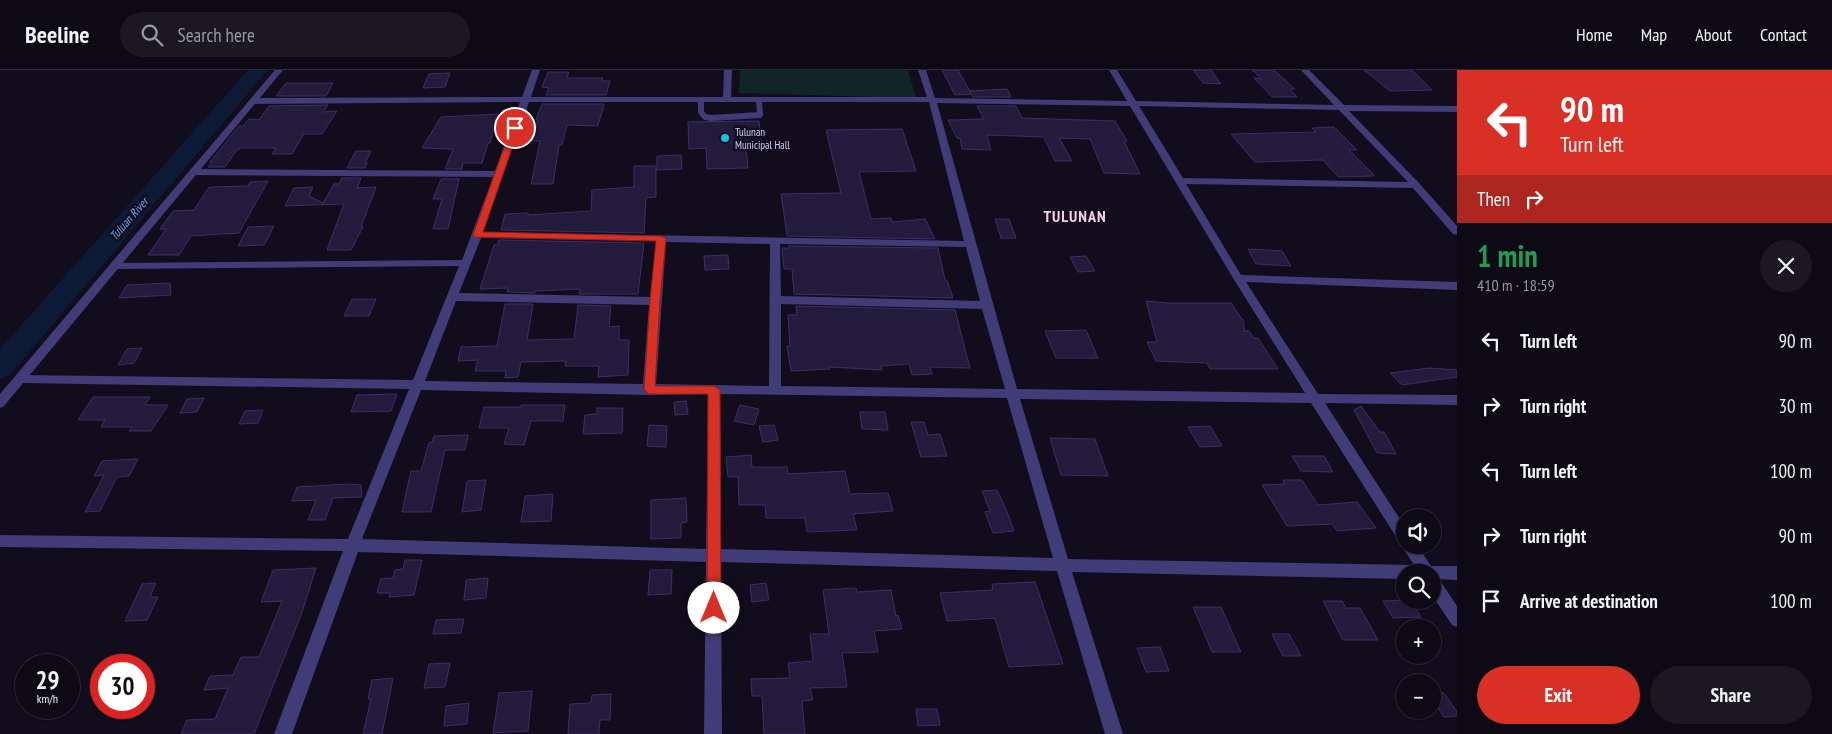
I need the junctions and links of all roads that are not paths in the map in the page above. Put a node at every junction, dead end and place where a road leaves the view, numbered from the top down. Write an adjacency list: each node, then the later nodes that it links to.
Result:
1 (279, 70): 12 (street)
2 (536, 70): 7 (street)
3 (728, 70): 9 (street)
4 (922, 70): 11 (street)
5 (1113, 70): 13 (street)
6 (1305, 70): 14 (street)
7 (526, 98): 8 (street); 12 (street); 17 (street)
8 (701, 100): 9 (street); 10 (lane)
9 (727, 100): 10 (street)
10 (759, 100): 11 (street)
11 (932, 100): 13 (street); 24 (street)
12 (253, 101): 16 (street)
13 (1134, 104): 14 (street); 18 (street)
14 (1342, 109): 15 (street); 19 (street)
15 (1457, 109)
16 (194, 172): 17 (street); 26 (street)
17 (498, 174): 21 (street)
18 (1180, 180): 19 (street); 27 (street)
19 (1416, 185): 20 (street)
20 (1457, 232)
21 (477, 235): 22 (street); 25 (street)
22 (661, 238): 23 (street); 31 (street)
23 (775, 239): 24 (street); 30 (street)
24 (970, 244): 32 (street)
25 (466, 263): 26 (street); 29 (street)
26 (115, 266): 33 (street)
27 (1238, 278): 28 (street); 39 (street)
28 (1457, 286)
29 (454, 297): 31 (street); 34 (street)
30 (775, 300): 32 (street); 37 (street)
31 (655, 301): 35 (street)
32 (987, 305): 38 (street)
33 (21, 379): 34 (street); 41 (street)
34 (418, 385): 35 (street); 44 (street)
35 (649, 390): 36 (street)
36 (714, 390): 37 (street); 45 (street)
37 (775, 390): 38 (street)
38 (1013, 393): 39 (street); 46 (street)
39 (1315, 398): 40 (street); 42 (street)
40 (1457, 400)
41 (0, 403)
42 (1396, 525)
43 (0, 541): 44 (street)
44 (353, 545): 45 (street); 52 (street)
45 (715, 554): 46 (street); 53 (street)
46 (1062, 565): 47 (street); 54 (street)
47 (1396, 571)
48 (1441, 572): 49 (street)
49 (1457, 573)
50 (1441, 595): 51 (street)
51 (1457, 620)
52 (283, 734)
53 (713, 734)
54 (1114, 734)

